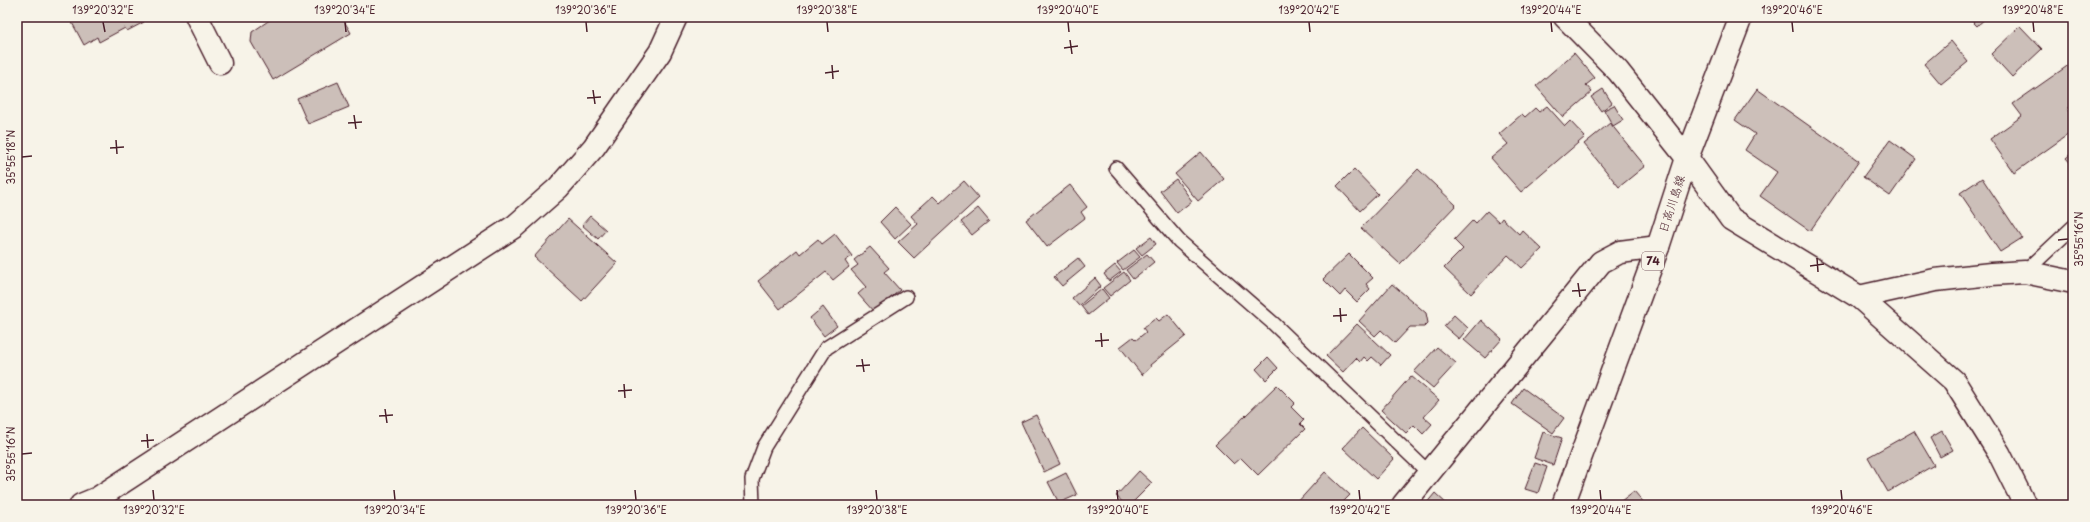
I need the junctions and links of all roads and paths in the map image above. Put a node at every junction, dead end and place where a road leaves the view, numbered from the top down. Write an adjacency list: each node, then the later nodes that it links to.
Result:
1 (197, 17): 5 (street)
2 (676, 17): 15 (street)
3 (1565, 17): 6 (street)
4 (1742, 17): 6 (street, 日高川島線 / 74)
5 (220, 63)
6 (1687, 158): 9 (street, 日高川島線 / 74); 13 (street)
7 (1116, 168): 14 (lane)
8 (2073, 226): 10 (lane)
9 (1658, 247): 14 (street); 18 (street, 日高川島線 / 74)
10 (2025, 272): 11 (street); 13 (street)
11 (2073, 282)
12 (906, 297): 16 (lane)
13 (1859, 297): 19 (street)
14 (1429, 473): 17 (street)
15 (82, 505)
16 (753, 505)
17 (1403, 505)
18 (1563, 505)
19 (2025, 505)

